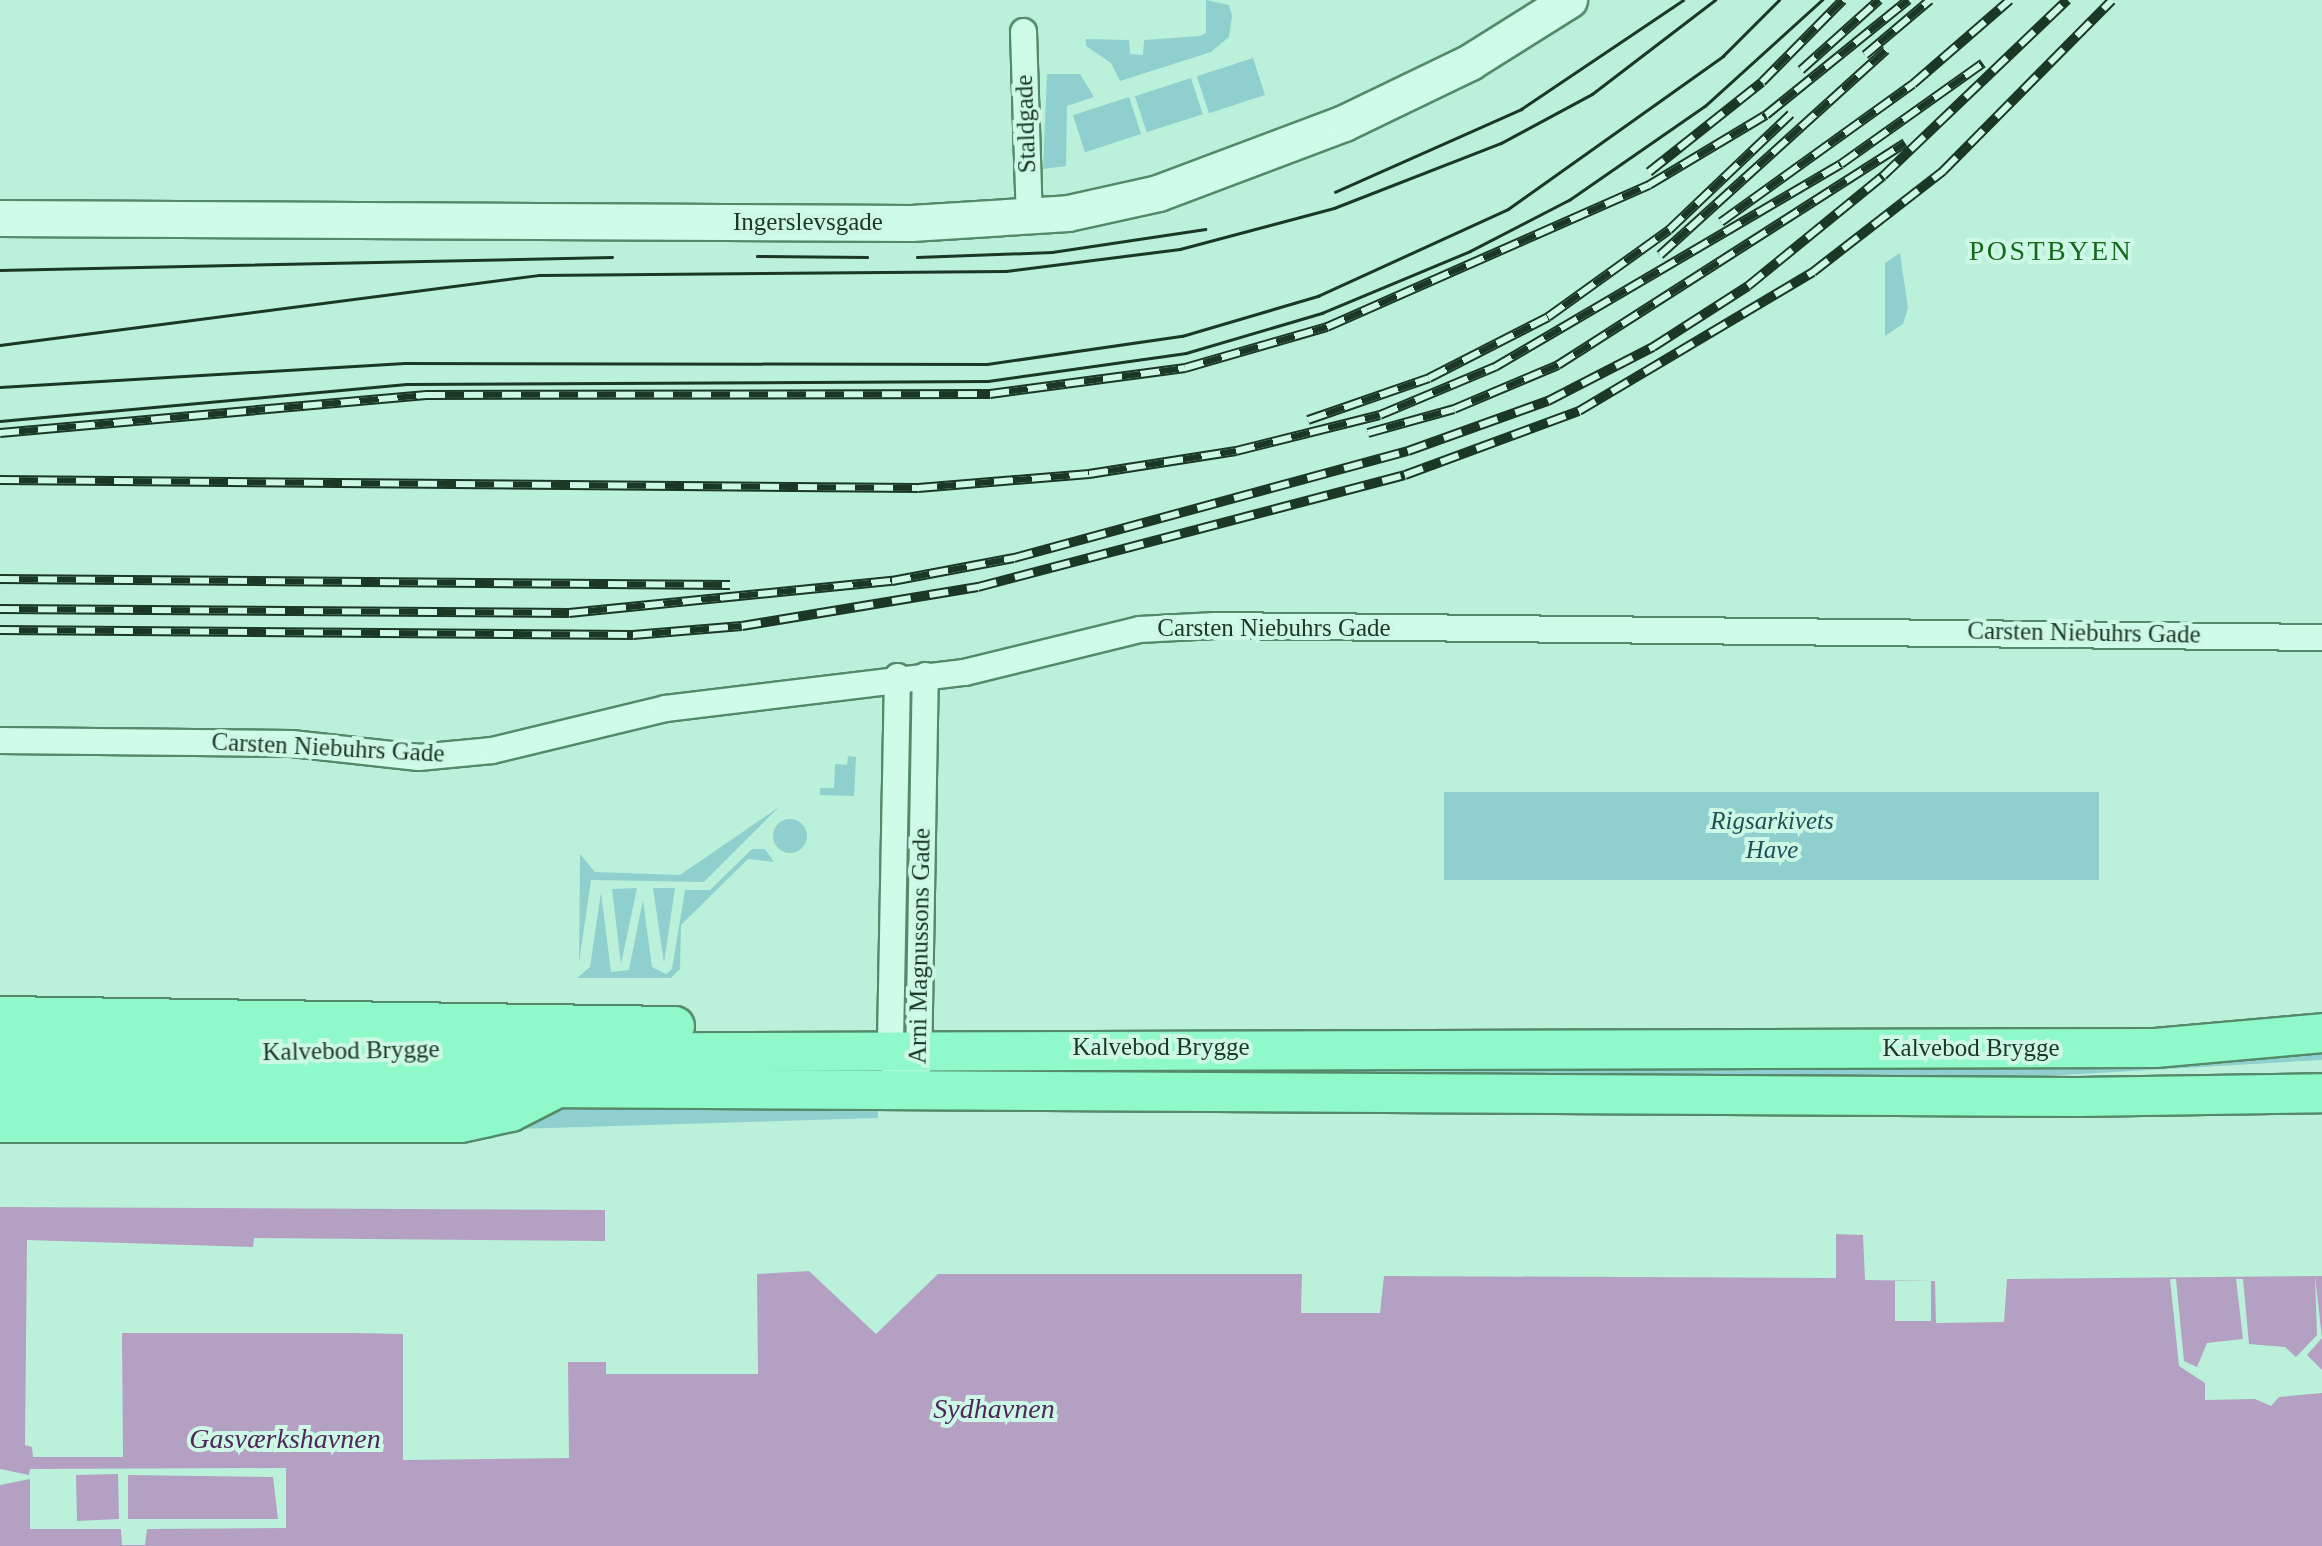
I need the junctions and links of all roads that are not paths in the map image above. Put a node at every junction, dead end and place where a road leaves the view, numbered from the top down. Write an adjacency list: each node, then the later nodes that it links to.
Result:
1 (1569, 0): 3 (street, Ingerslevsgade)
2 (1023, 30): 3 (street, Staldgade)
3 (1029, 217): 4 (street, Ingerslevsgade)
4 (0, 218)
5 (2322, 637): 6 (street, Carsten Niebuhrs Gade)
6 (926, 675): 7 (street, Carsten Niebuhrs Gade); 13 (street, Arni Magnussons Gade)
7 (897, 676): 8 (street, Carsten Niebuhrs Gade); 13 (street, Arni Magnussons Gade)
8 (0, 740)
9 (0, 1016): 11 (main road)
10 (2322, 1033): 13 (main road, Kalvebod Brygge)
11 (816, 1048): 12 (main road, Kalvebod Brygge); 13 (main road, Kalvebod Brygge)
12 (0, 1054)
13 (905, 1063): 15 (main road, Kalvebod Brygge); 16 (main road, Kalvebod Brygge)
14 (0, 1085): 15 (main road, Kalvebod Brygge)
15 (563, 1085): 17 (main road)
16 (2322, 1093)
17 (0, 1123)

